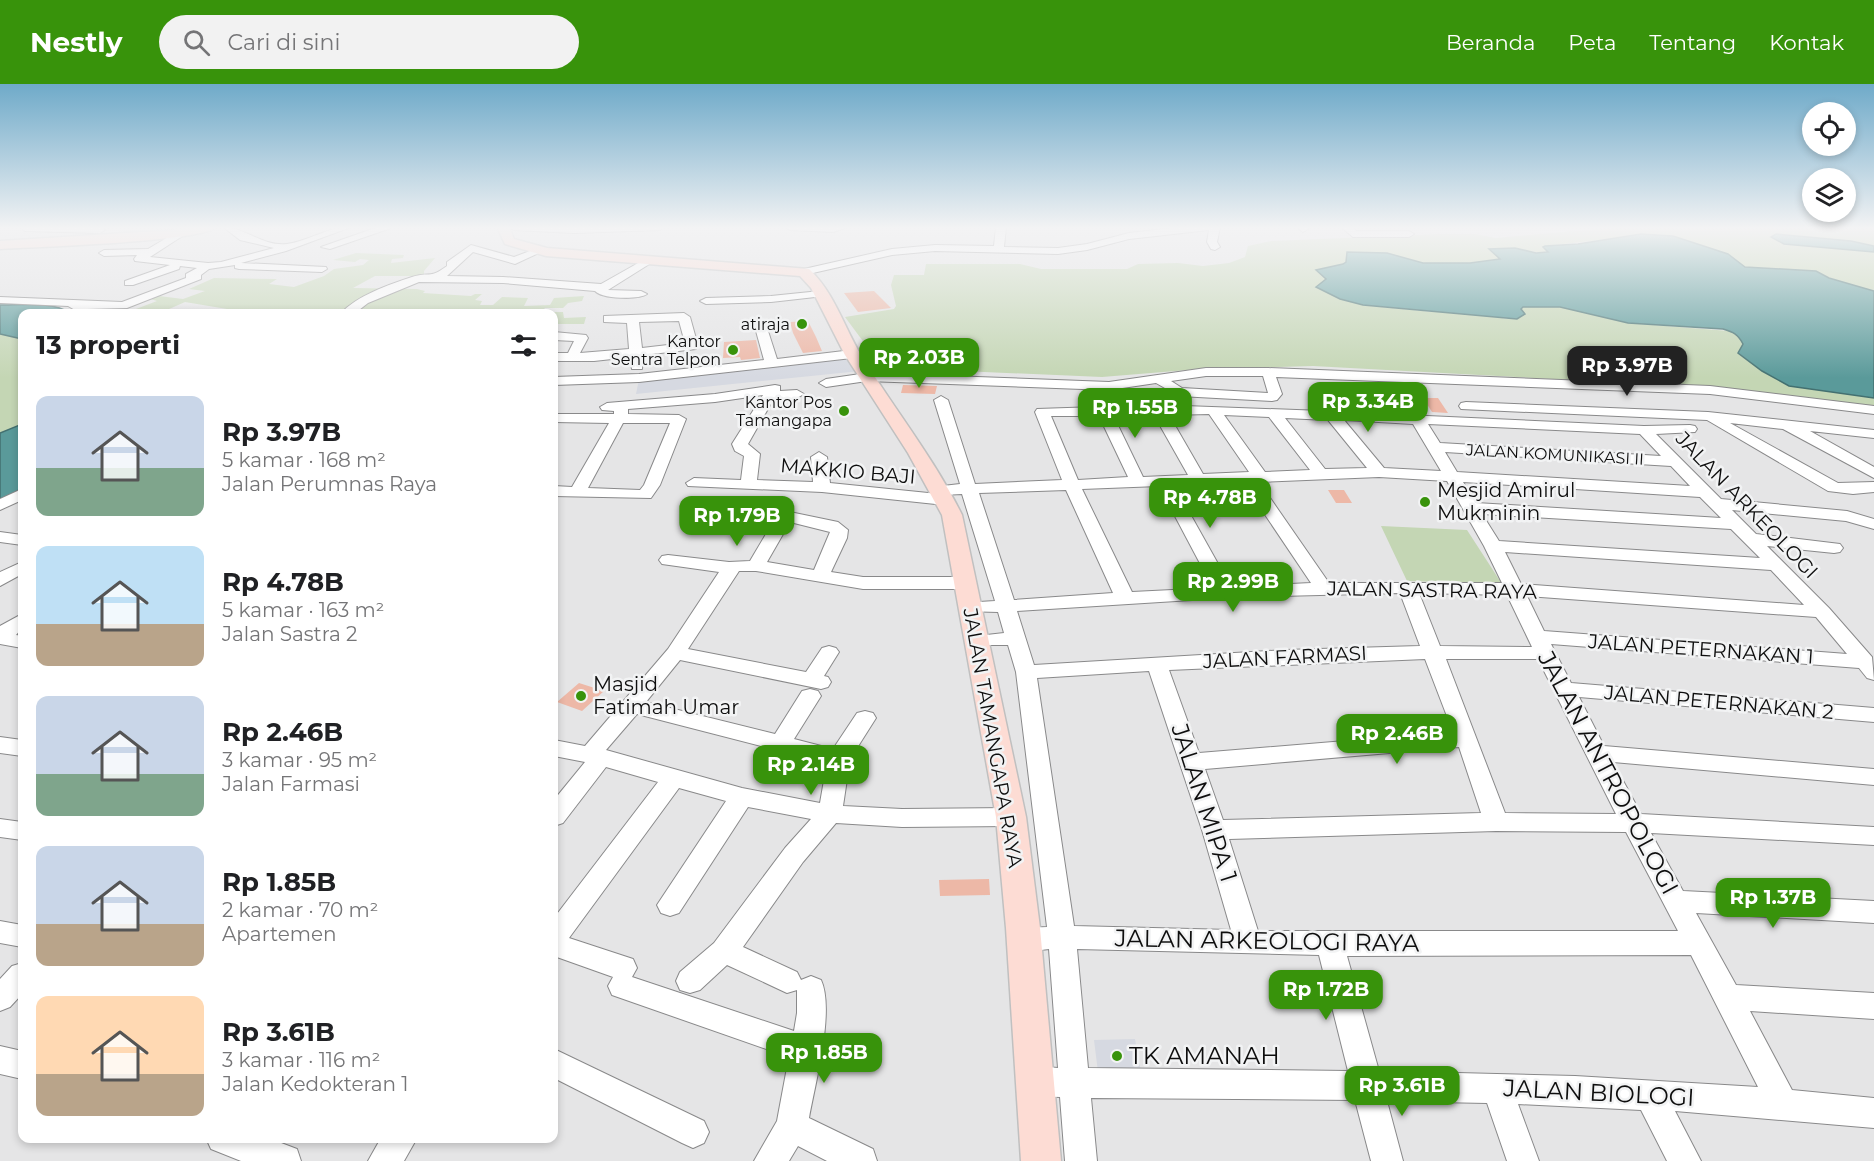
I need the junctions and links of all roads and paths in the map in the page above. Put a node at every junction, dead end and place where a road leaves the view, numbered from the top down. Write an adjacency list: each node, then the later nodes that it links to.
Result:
1 (147, 277): 8 (street)
2 (196, 277): 15 (street)
3 (491, 277): 7 (street)
4 (621, 277): 10 (street)
5 (808, 277): 12 (main road, JALAN TAMANGAPA RAYA)
6 (435, 279): 7 (street); 16 (street)
7 (485, 280): 9 (street); 10 (street)
8 (129, 284)
9 (462, 292)
10 (602, 293): 11 (street)
11 (642, 294)
12 (820, 294): 14 (street); 25 (main road, JALAN TAMANGAPA RAYA)
13 (0, 300): 15 (street)
14 (706, 302)
15 (79, 309)
16 (353, 309)
17 (633, 319): 18 (street); 21 (street); 21 (street)
18 (608, 320)
19 (762, 331): 24 (street)
20 (558, 336): 23 (street)
21 (635, 353): 23 (street); 27 (street)
22 (558, 357): 23 (street)
23 (572, 357)
24 (772, 364): 25 (street); 27 (street)
25 (861, 367): 29 (street); 31 (street); 71 (main road, JALAN TAMANGAPA RAYA)
26 (1268, 372): 28 (street); 29 (street); 29 (street)
27 (639, 378): 30 (street); 36 (street)
28 (1450, 379): 34 (street); 44 (street)
29 (1160, 380)
30 (558, 381)
31 (826, 382)
32 (775, 389): 36 (street)
33 (797, 394): 65 (street)
34 (1769, 397): 40 (street); 48 (street)
35 (941, 400): 71 (street)
36 (640, 404): 41 (street)
37 (1158, 409): 38 (street); 39 (street); 61 (street)
38 (1103, 410): 63 (street); 66 (street)
39 (1213, 410): 42 (street); 60 (street)
40 (1874, 410)
41 (620, 412): 45 (street); 70 (street); 70 (street)
42 (1273, 412): 43 (street); 58 (street)
43 (1332, 415): 46 (street); 46 (street); 57 (street)
44 (1708, 416): 48 (street); 68 (street)
45 (558, 417)
46 (1378, 417): 47 (street)
47 (1418, 419): 50 (street); 53 (street, JALAN ANTROPOLOGI)
48 (1784, 422): 51 (street); 56 (street)
49 (1690, 429): 50 (street)
50 (1644, 430): 55 (street, JALAN ARKEOLOGI)
51 (1867, 433): 52 (street)
52 (1874, 439)
53 (1435, 447): 55 (street, JALAN KOMUNIKASI II); 59 (street, JALAN ANTROPOLOGI)
54 (819, 458): 67 (street)
55 (1675, 462): 73 (street, JALAN ARKEOLOGI)
56 (1871, 470)
57 (1379, 472): 58 (street, MAKKIO BAJI); 59 (street, MAKKIO BAJI)
58 (1320, 473): 60 (street, MAKKIO BAJI)
59 (1451, 475): 73 (street, MAKKIO BAJI); 75 (street, JALAN ANTROPOLOGI)
60 (1254, 476): 61 (street, MAKKIO BAJI); 91 (street)
61 (1198, 479): 62 (street, MAKKIO BAJI)
62 (1164, 481): 63 (street, MAKKIO BAJI); 93 (street)
63 (1138, 482): 66 (street, MAKKIO BAJI)
64 (694, 483): 65 (street, MAKKIO BAJI)
65 (748, 485): 67 (street, MAKKIO BAJI)
66 (1072, 485): 71 (street, MAKKIO BAJI); 95 (street)
67 (822, 487): 71 (street, MAKKIO BAJI)
68 (1874, 487)
69 (558, 491): 70 (street)
70 (577, 493)
71 (951, 493): 94 (main road, JALAN TAMANGAPA RAYA); 96 (street)
72 (18, 496): 74 (street)
73 (1711, 498): 76 (street, JALAN ARKEOLOGI); 77 (street, MAKKIO BAJI)
74 (0, 506)
75 (1471, 508): 76 (street); 81 (street, JALAN ANTROPOLOGI)
76 (1737, 524): 80 (street, JALAN ARKEOLOGI)
77 (1874, 524)
78 (0, 537): 79 (street)
79 (18, 539)
80 (1752, 540): 82 (street); 84 (street, JALAN ARKEOLOGI)
81 (1493, 546): 84 (street); 92 (street, JALAN ANTROPOLOGI)
82 (1834, 548)
83 (668, 560): 86 (street, JALAN SASTRA RAYA)
84 (1777, 565): 97 (street, JALAN ARKEOLOGI)
85 (756, 566): 86 (street, JALAN SASTRA RAYA); 88 (street, JALAN SASTRA RAYA); 88 (street)
86 (732, 568): 105 (street)
87 (18, 569): 89 (street)
88 (820, 576): 94 (street, JALAN SASTRA RAYA)
89 (0, 580)
90 (1407, 587): 91 (street, JALAN SASTRA RAYA); 92 (street, JALAN SASTRA RAYA); 103 (street)
91 (1324, 589): 93 (street, JALAN SASTRA RAYA)
92 (1515, 590): 97 (street, JALAN SASTRA RAYA); 102 (street, JALAN ANTROPOLOGI)
93 (1226, 594): 95 (street, JALAN SASTRA RAYA)
94 (968, 595): 96 (street, JALAN SASTRA RAYA); 101 (main road, JALAN TAMANGAPA RAYA)
95 (1125, 598): 96 (street, JALAN SASTRA RAYA)
96 (1006, 606): 99 (street)
97 (1822, 612): 107 (street, JALAN ARKEOLOGI)
98 (18, 623): 100 (street)
99 (1015, 639): 101 (street); 108 (street)
100 (18, 641)
101 (976, 641): 128 (main road, JALAN TAMANGAPA RAYA)
102 (1541, 645): 103 (street, JALAN FARMASI); 107 (street, JALAN PETERNAKAN 1); 110 (street, JALAN ANTROPOLOGI)
103 (1431, 651): 106 (street, JALAN FARMASI); 114 (street)
104 (829, 652): 109 (street)
105 (675, 653): 109 (street); 111 (street)
106 (1157, 664): 108 (street, JALAN FARMASI); 122 (street, JALAN MIPA 1)
107 (1869, 667)
108 (1026, 672): 141 (street)
109 (814, 686): 115 (street)
110 (1563, 689): 112 (street, JALAN PETERNAKAN 2); 119 (street, JALAN ANTROPOLOGI)
111 (631, 705): 115 (street); 120 (street)
112 (1874, 716)
113 (865, 718): 121 (street)
114 (1467, 739): 122 (street); 129 (street)
115 (781, 742): 121 (street)
116 (0, 745): 117 (street)
117 (18, 747)
118 (558, 749): 120 (street)
119 (1596, 753): 123 (street); 130 (street, JALAN ANTROPOLOGI)
120 (596, 756): 124 (street); 126 (street)
121 (839, 758): 127 (street)
122 (1191, 762): 133 (street, JALAN MIPA 1)
123 (1874, 777)
124 (673, 778): 125 (street); 139 (street)
125 (742, 797): 127 (street); 136 (street)
126 (558, 811)
127 (830, 814): 128 (street); 147 (street)
128 (1011, 817): 142 (main road, JALAN TAMANGAPA RAYA)
129 (1496, 822): 130 (street); 133 (street)
130 (1633, 823): 134 (street); 135 (street, JALAN ANTROPOLOGI)
131 (0, 828): 132 (street)
132 (18, 830)
133 (1214, 830): 143 (street, JALAN MIPA 1)
134 (1874, 837)
135 (1675, 901): 137 (street); 144 (street, JALAN ANTROPOLOGI)
136 (670, 905)
137 (1874, 912)
138 (0, 932): 140 (street)
139 (558, 933)
140 (18, 935)
141 (1062, 937): 142 (street); 143 (street, JALAN ARKEOLOGI RAYA); 158 (street)
142 (1024, 940): 157 (main road, JALAN TAMANGAPA RAYA)
143 (1248, 943): 145 (street, JALAN ARKEOLOGI RAYA)
144 (1697, 943): 145 (street, JALAN ARKEOLOGI RAYA); 150 (street, JALAN ANTROPOLOGI)
145 (1330, 944): 159 (street)
146 (558, 947): 153 (street)
147 (724, 951): 149 (street); 153 (street)
148 (18, 979): 151 (street)
149 (690, 981)
150 (1728, 997): 152 (street); 162 (street, JALAN ANTROPOLOGI)
151 (0, 998)
152 (1874, 1006)
153 (806, 1049): 164 (street)
154 (0, 1059): 155 (street)
155 (18, 1064)
156 (558, 1065): 165 (street)
157 (1035, 1081): 158 (street, JALAN BIOLOGI); 172 (main road, JALAN TAMANGAPA RAYA)
158 (1074, 1083): 159 (street, JALAN BIOLOGI); 173 (street)
159 (1368, 1086): 160 (street, JALAN BIOLOGI); 174 (street)
160 (1497, 1088): 161 (street, JALAN BIOLOGI); 175 (street)
161 (1650, 1096): 162 (street, JALAN BIOLOGI); 176 (street)
162 (1782, 1103): 163 (street, JALAN BIOLOGI)
163 (1874, 1113)
164 (792, 1126): 170 (street); 171 (street)
165 (693, 1132)
166 (242, 1143): 168 (street)
167 (397, 1143): 169 (street)
168 (269, 1150)
169 (384, 1161)
170 (770, 1161)
171 (861, 1161)
172 (1041, 1161)
173 (1081, 1161)
174 (1387, 1161)
175 (1523, 1161)
176 (1685, 1161)

